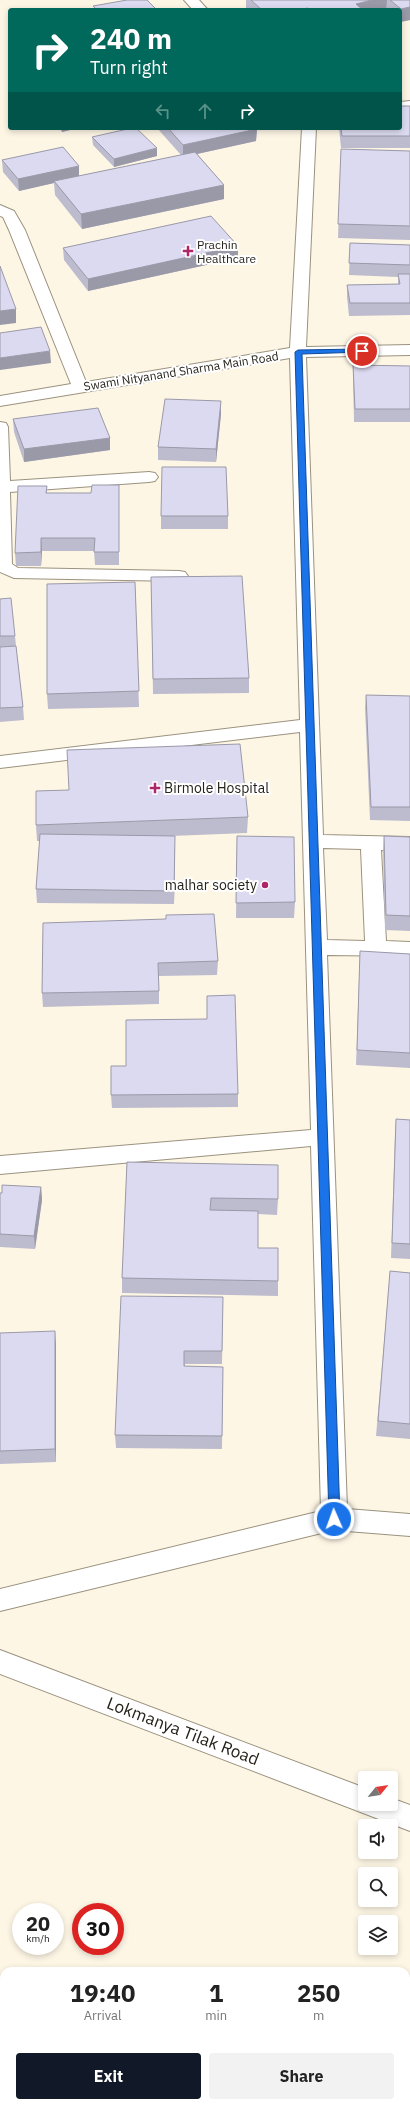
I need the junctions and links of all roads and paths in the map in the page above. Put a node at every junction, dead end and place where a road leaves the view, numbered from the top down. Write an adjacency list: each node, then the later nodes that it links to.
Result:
1 (191, 0): 2 (street)
2 (199, 8)
3 (309, 130): 6 (street)
4 (0, 210): 7 (street)
5 (410, 350): 6 (street, Swami Nityanand Sharma Main Road)
6 (298, 352): 7 (street, Swami Nityanand Sharma Main Road); 14 (street)
7 (80, 387): 8 (street, Swami Nityanand Sharma Main Road)
8 (0, 401): 9 (street)
9 (0, 420)
10 (0, 427): 12 (street)
11 (149, 477): 12 (street)
12 (2, 487): 13 (street)
13 (179, 576)
14 (309, 725): 15 (street); 16 (street)
15 (0, 762)
16 (313, 841): 17 (street); 19 (street)
17 (371, 842): 18 (street); 20 (street)
18 (410, 844)
19 (316, 947): 20 (street); 22 (street)
20 (376, 948): 21 (street)
21 (410, 949)
22 (322, 1137): 23 (street); 24 (street)
23 (0, 1165)
24 (334, 1519): 25 (street); 26 (street)
25 (410, 1525)
26 (0, 1600)
27 (0, 1662): 28 (street, Lokmanya Tilak Road)
28 (358, 1798)
29 (391, 1811): 30 (street)
30 (410, 1818)

